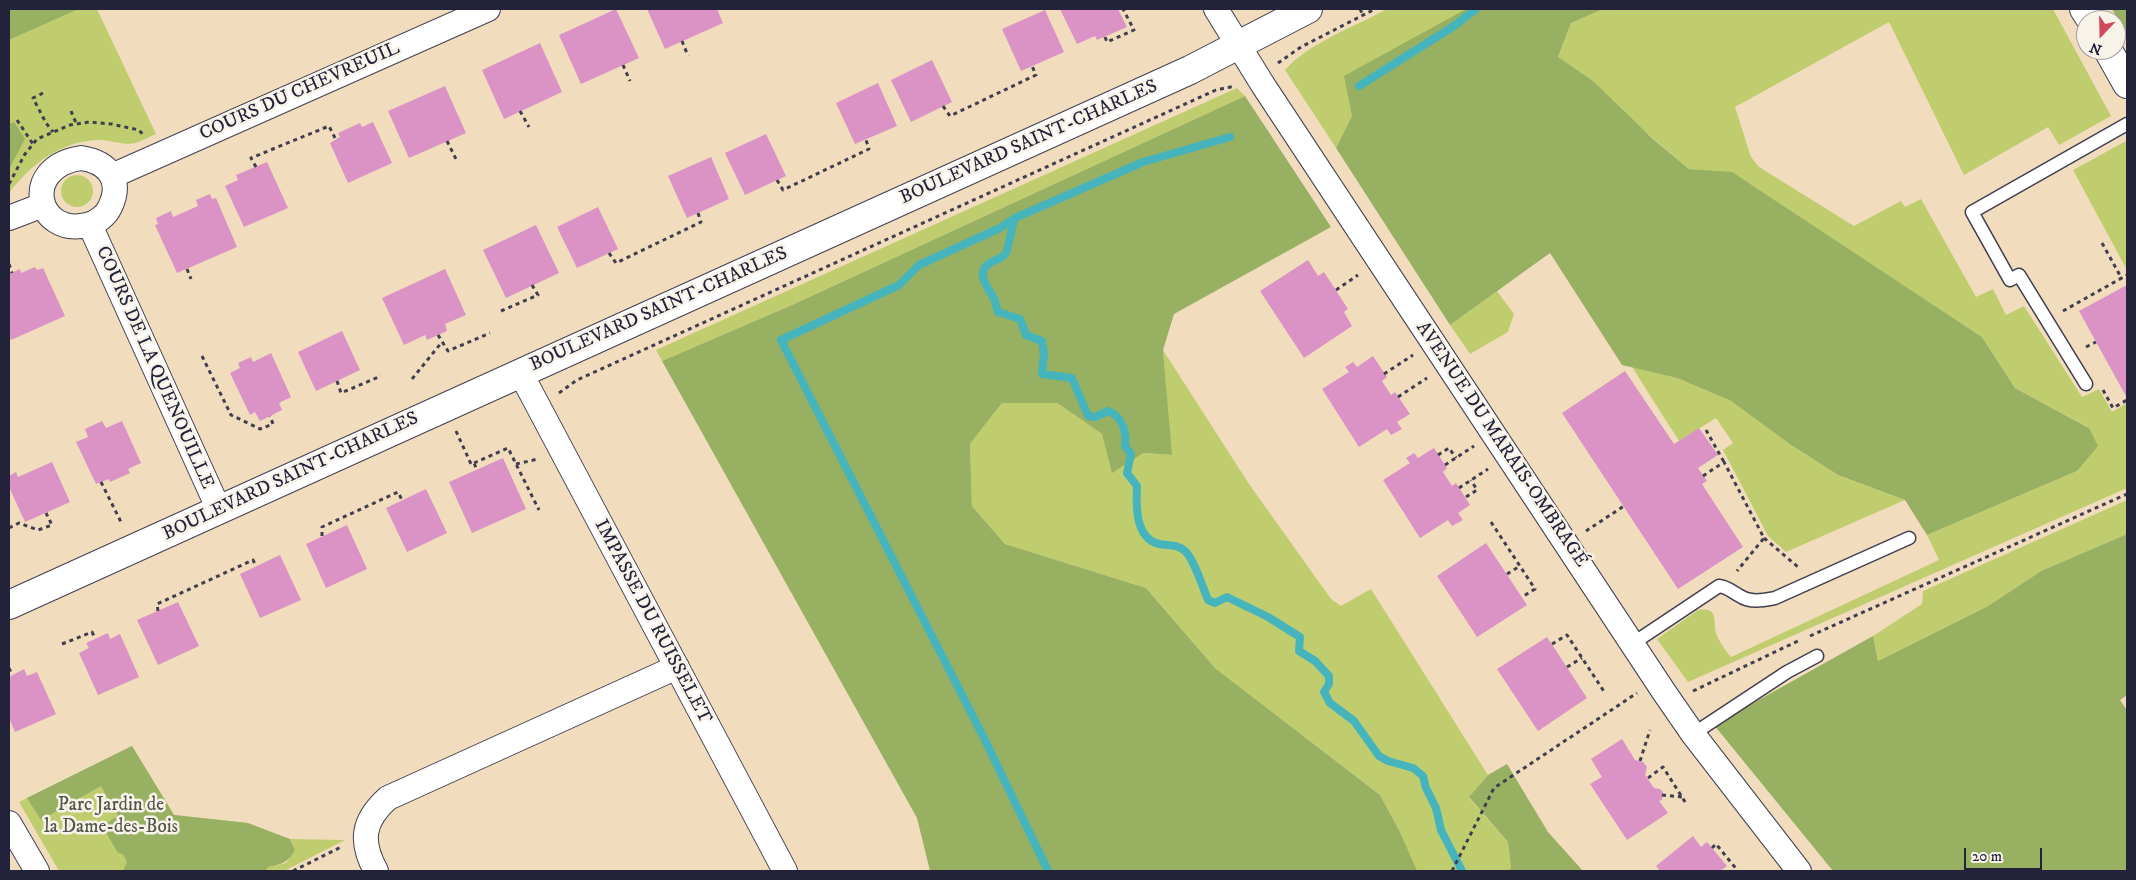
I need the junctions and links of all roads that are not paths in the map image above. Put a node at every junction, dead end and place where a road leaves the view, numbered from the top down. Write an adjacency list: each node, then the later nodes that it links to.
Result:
1 (488, 9): 8 (street, COURS DU CHEVREUIL)
2 (1216, 9): 4 (street, AVENUE DU MARAIS-OMBRAGÉ)
3 (1308, 9): 4 (street, BOULEVARD SAINT-CHARLES)
4 (1238, 46): 12 (street, BOULEVARD SAINT-CHARLES); 17 (street, AVENUE DU MARAIS-OMBRAGÉ)
5 (2114, 60): 6 (street)
6 (2127, 84)
7 (2127, 124): 13 (lane)
8 (112, 176): 9 (street); 11 (street)
9 (43, 205): 10 (street); 11 (street)
10 (9, 218)
11 (90, 225): 14 (street, COURS DE LA QUENOUILLE)
12 (520, 372): 14 (street, BOULEVARD SAINT-CHARLES); 19 (street, IMPASSE DU RUISSELET)
13 (2086, 384)
14 (219, 510): 16 (street, BOULEVARD SAINT-CHARLES)
15 (1909, 538): 17 (lane)
16 (9, 606)
17 (1632, 644): 20 (street, AVENUE DU MARAIS-OMBRAGÉ)
18 (1817, 656): 20 (lane)
19 (678, 667): 23 (street); 24 (street, IMPASSE DU RUISSELET)
20 (1693, 734): 25 (street, AVENUE DU MARAIS-OMBRAGÉ)
21 (9, 823): 22 (street)
22 (37, 871)
23 (376, 871)
24 (785, 871)
25 (1800, 871)

